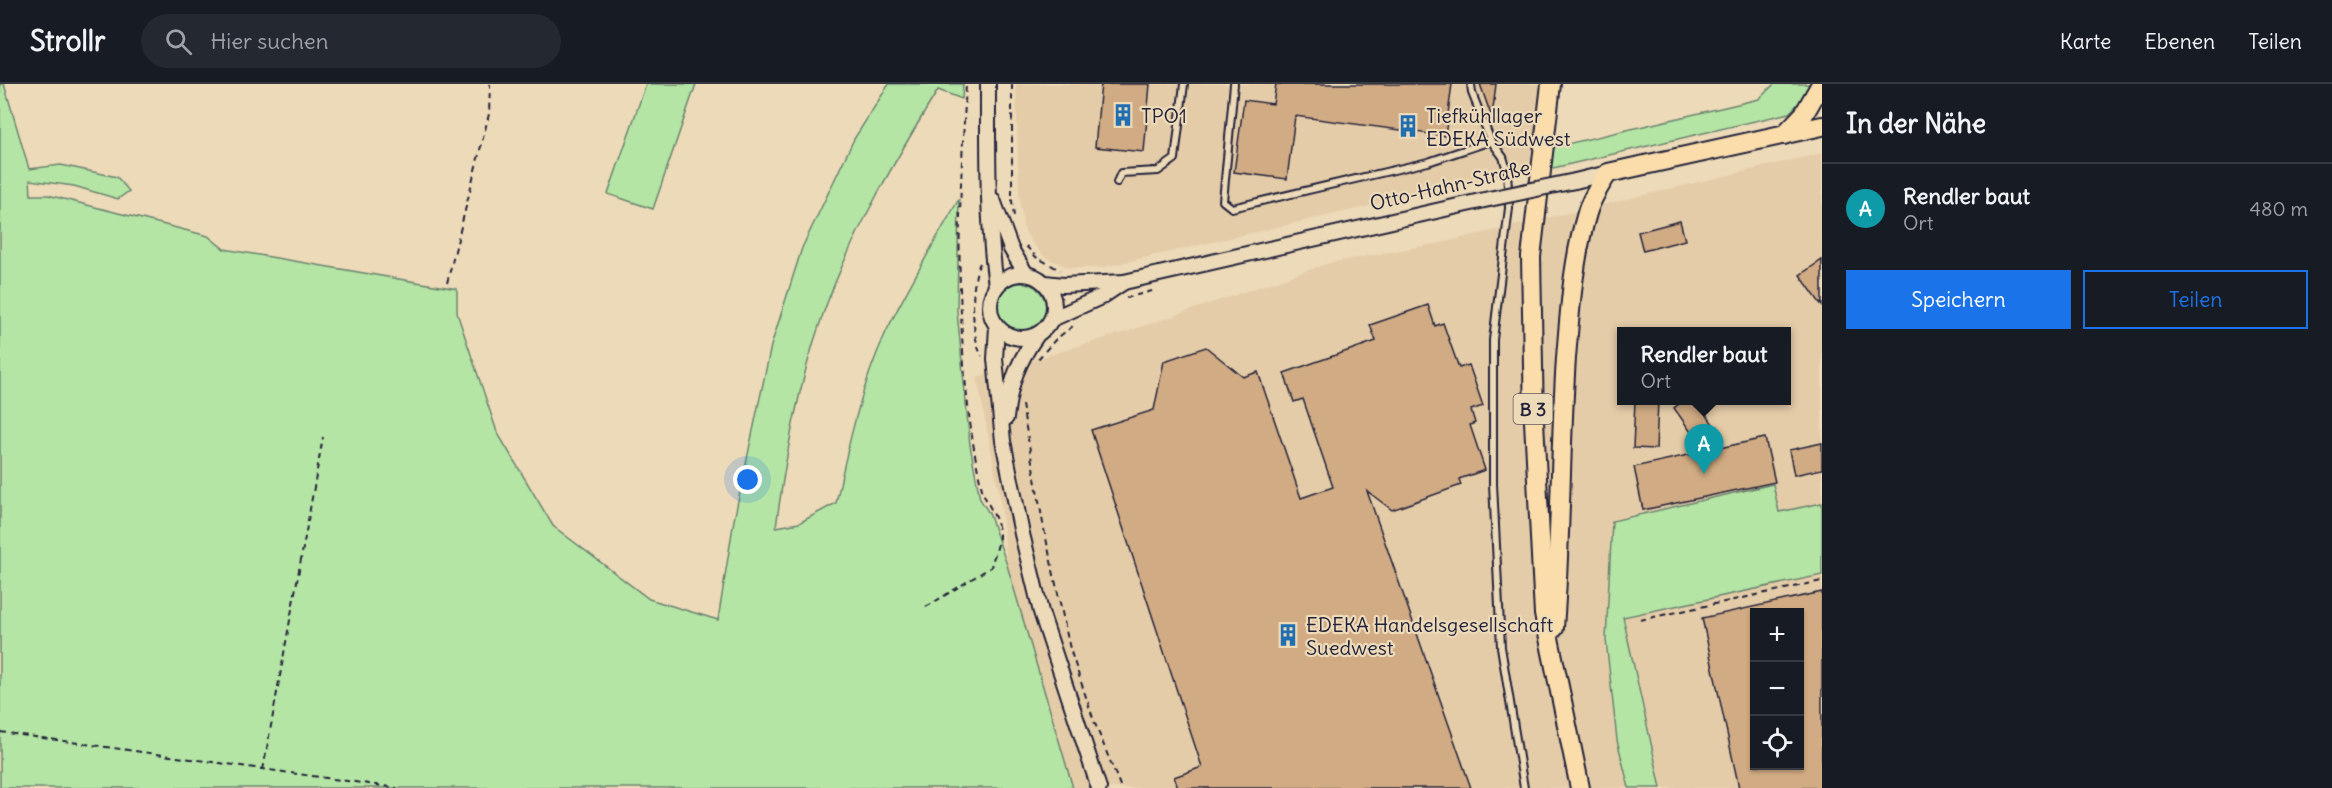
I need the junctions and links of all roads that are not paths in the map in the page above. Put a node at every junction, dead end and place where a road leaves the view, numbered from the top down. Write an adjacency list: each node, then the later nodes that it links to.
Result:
1 (988, 84): 12 (street)
2 (1184, 84): 11 (lane)
3 (1234, 84): 9 (lane)
4 (1471, 84): 9 (lane)
5 (1551, 84): 21 (main road, B 3)
6 (1821, 84): 8 (main road)
7 (1822, 126): 8 (main road, Otto-Hahn-Straße)
8 (1784, 135): 10 (main road, Otto-Hahn-Straße)
9 (1491, 141): 23 (lane)
10 (1608, 173): 14 (street, Otto-Hahn-Straße, bridge); 21 (main road, B 3)
11 (1117, 182)
12 (988, 184): 13 (street); 16 (street)
13 (1026, 274): 15 (street); 16 (street)
14 (1124, 282): 15 (street, Otto-Hahn-Straße); 17 (street, Otto-Hahn-Straße)
15 (1045, 283): 17 (street)
16 (996, 286): 18 (street)
17 (1052, 319): 19 (street)
18 (997, 327): 19 (street); 20 (street)
19 (1037, 335): 20 (street)
20 (1003, 441): 22 (street)
21 (1553, 654): 24 (main road, B 3)
22 (1099, 788)
23 (1524, 788)
24 (1580, 788)

